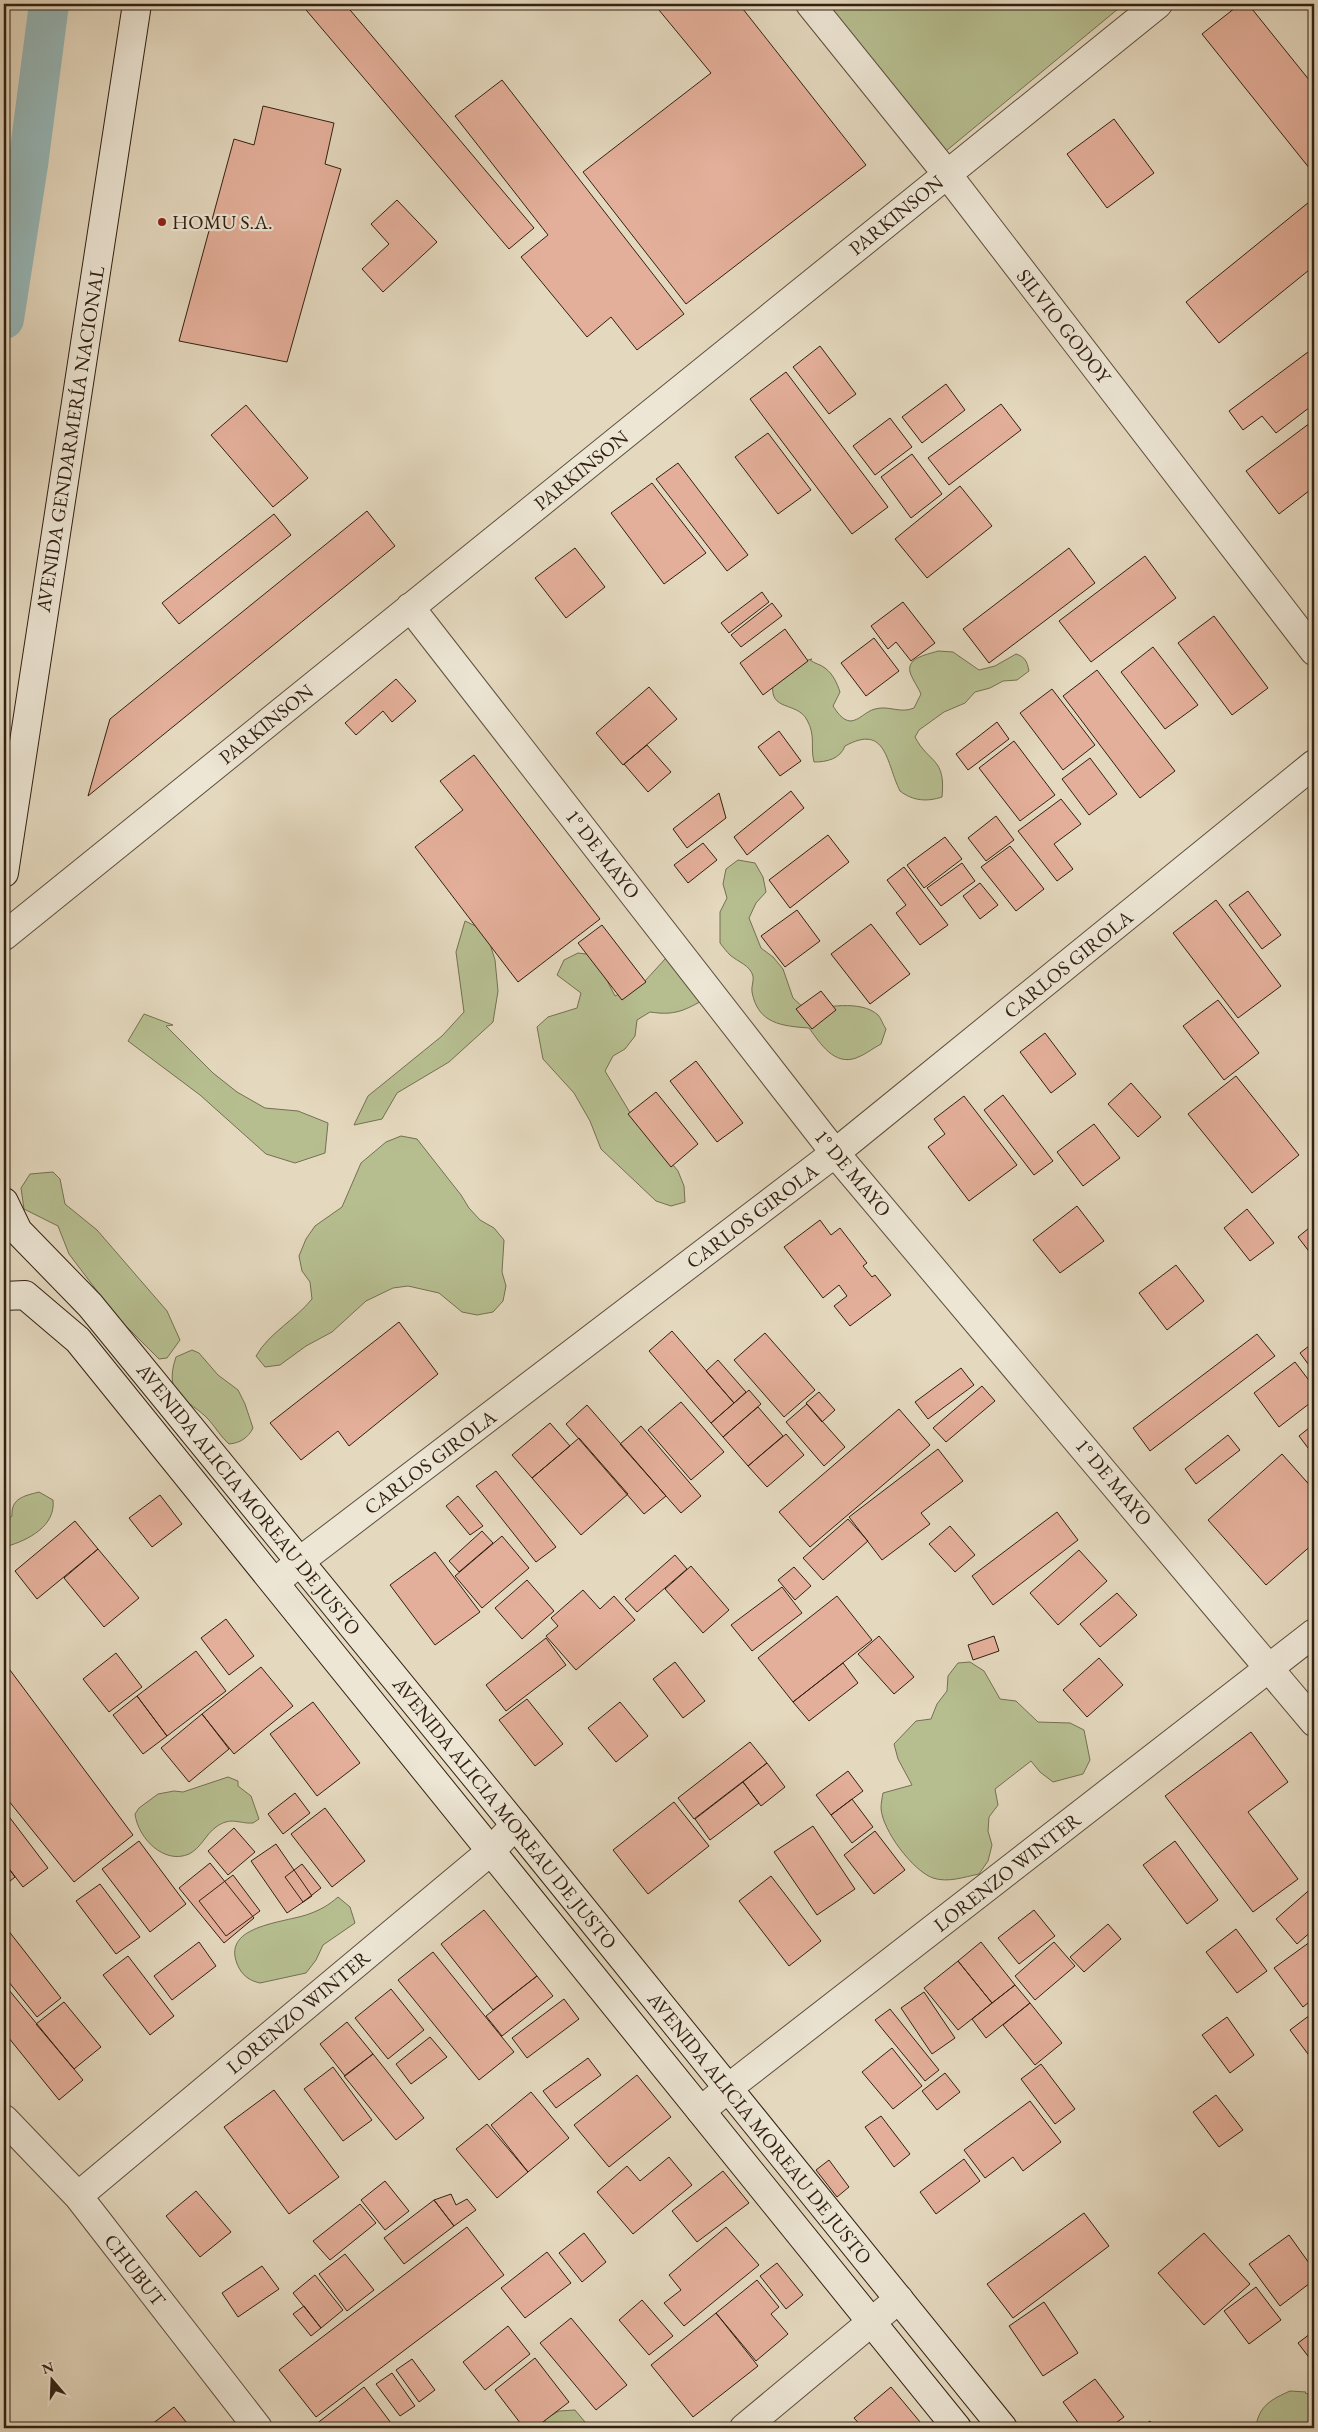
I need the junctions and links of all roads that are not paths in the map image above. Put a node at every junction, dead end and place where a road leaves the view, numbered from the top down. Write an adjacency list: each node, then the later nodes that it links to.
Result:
1 (137, 4): 8 (street, AVENIDA GENDARMERÍA NACIONAL)
2 (810, 4): 4 (street, SILVIO GODOY)
3 (1158, 4): 4 (street, PARKINSON)
4 (947, 174): 5 (street, PARKINSON); 6 (street, SILVIO GODOY)
5 (410, 607): 9 (street, PARKINSON); 10 (street, 1° DE MAYO)
6 (1314, 651)
7 (1314, 764): 10 (street, CARLOS GIROLA)
8 (4, 873)
9 (4, 936)
10 (835, 1153): 13 (street, CARLOS GIROLA); 16 (street, 1° DE MAYO)
11 (4, 1202): 13 (street, AVENIDA ALICIA MOREAU DE JUSTO)
12 (4, 1296): 14 (street, AVENIDA ALICIA MOREAU DE JUSTO)
13 (300, 1561): 14 (street, CARLOS GIROLA); 18 (street, AVENIDA ALICIA MOREAU DE JUSTO)
14 (275, 1583): 19 (street, AVENIDA ALICIA MOREAU DE JUSTO)
15 (1314, 1633): 16 (street, LORENZO WINTER)
16 (1270, 1668): 17 (street, 1° DE MAYO); 20 (street, LORENZO WINTER)
17 (1314, 1722)
18 (515, 1826): 19 (street, LORENZO WINTER); 20 (street, AVENIDA ALICIA MOREAU DE JUSTO)
19 (490, 1850): 21 (street, AVENIDA ALICIA MOREAU DE JUSTO); 23 (street, LORENZO WINTER)
20 (726, 2089): 21 (street, LORENZO WINTER); 24 (street, AVENIDA ALICIA MOREAU DE JUSTO)
21 (701, 2112): 25 (street, AVENIDA ALICIA MOREAU DE JUSTO)
22 (4, 2118): 23 (street, CHUBUT)
23 (78, 2196): 26 (street, CHUBUT)
24 (898, 2299): 25 (street); 29 (street, AVENIDA ALICIA MOREAU DE JUSTO)
25 (871, 2322): 27 (street); 28 (street, AVENIDA ALICIA MOREAU DE JUSTO)
26 (258, 2428)
27 (744, 2428)
28 (957, 2428)
29 (1003, 2428)

